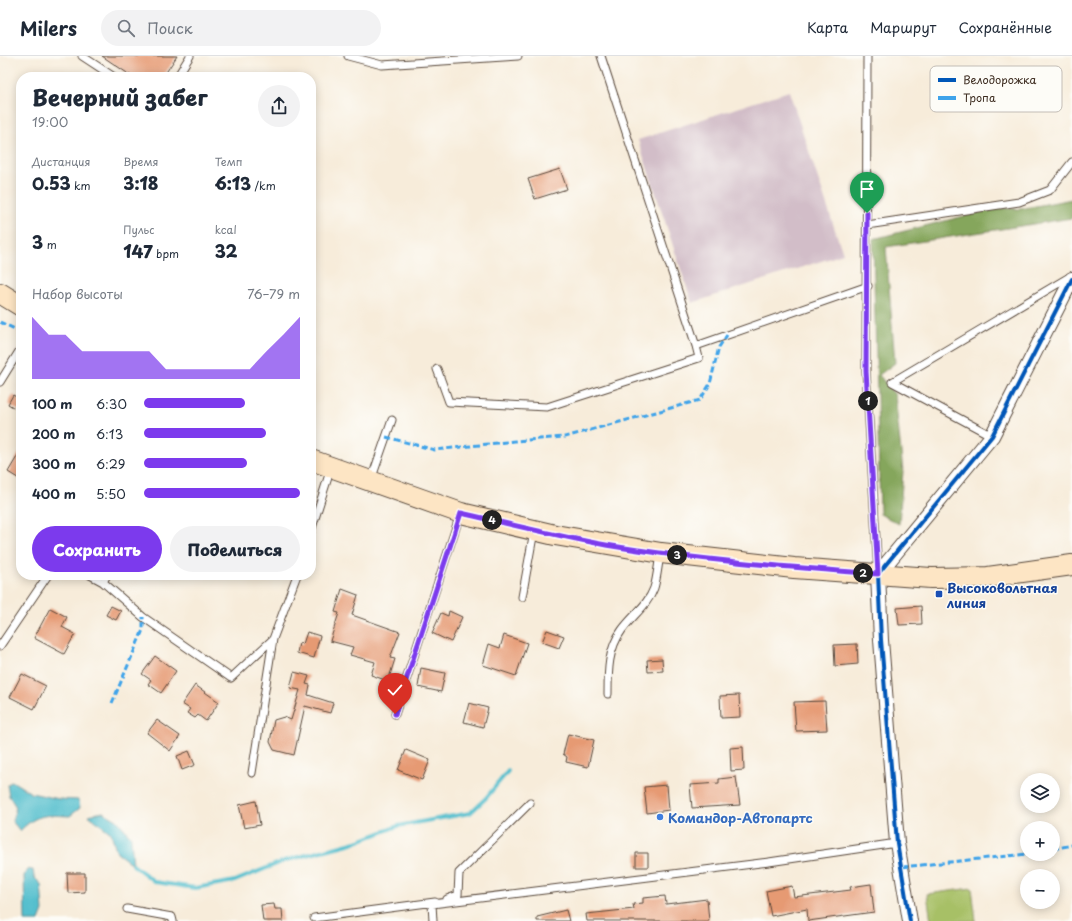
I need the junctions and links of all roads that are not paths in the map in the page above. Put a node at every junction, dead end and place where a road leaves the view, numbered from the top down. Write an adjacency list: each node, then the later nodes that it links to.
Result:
1 (82, 56): 10 (lane)
2 (190, 56): 11 (lane)
3 (348, 56): 9 (lane)
4 (390, 56): 9 (lane)
5 (518, 56): 8 (lane)
6 (601, 56): 19 (lane)
7 (867, 56): 13 (lane)
8 (464, 58): 9 (lane)
9 (390, 65)
10 (106, 72)
11 (179, 72)
12 (1072, 162): 13 (lane)
13 (867, 225): 16 (lane)
14 (1072, 276): 24 (lane)
15 (1072, 279): 24 (street)
16 (868, 286): 19 (lane); 33 (lane)
17 (0, 293): 18 (main road)
18 (16, 303)
19 (696, 346): 21 (lane)
20 (16, 356): 22 (lane)
21 (437, 369)
22 (0, 382)
23 (392, 420): 27 (lane)
24 (992, 436): 33 (street)
25 (316, 462): 26 (main road)
26 (331, 468): 27 (main road); 29 (lane)
27 (370, 482): 28 (main road)
28 (461, 513): 30 (main road); 42 (lane)
29 (316, 515)
30 (534, 530): 31 (main road); 38 (lane)
31 (661, 553): 33 (main road); 41 (lane)
32 (1072, 565): 33 (main road)
33 (878, 574): 45 (street)
34 (45, 580): 40 (lane)
35 (99, 580): 37 (lane)
36 (295, 580): 39 (lane)
37 (103, 582): 39 (lane)
38 (522, 597)
39 (273, 639): 43 (lane)
40 (0, 646)
41 (608, 694)
42 (395, 714)
43 (252, 773)
44 (530, 803): 46 (lane)
45 (897, 843): 46 (lane); 51 (street)
46 (432, 904): 48 (lane); 50 (lane)
47 (127, 909): 49 (lane)
48 (314, 918)
49 (173, 921)
50 (433, 921)
51 (910, 921)

